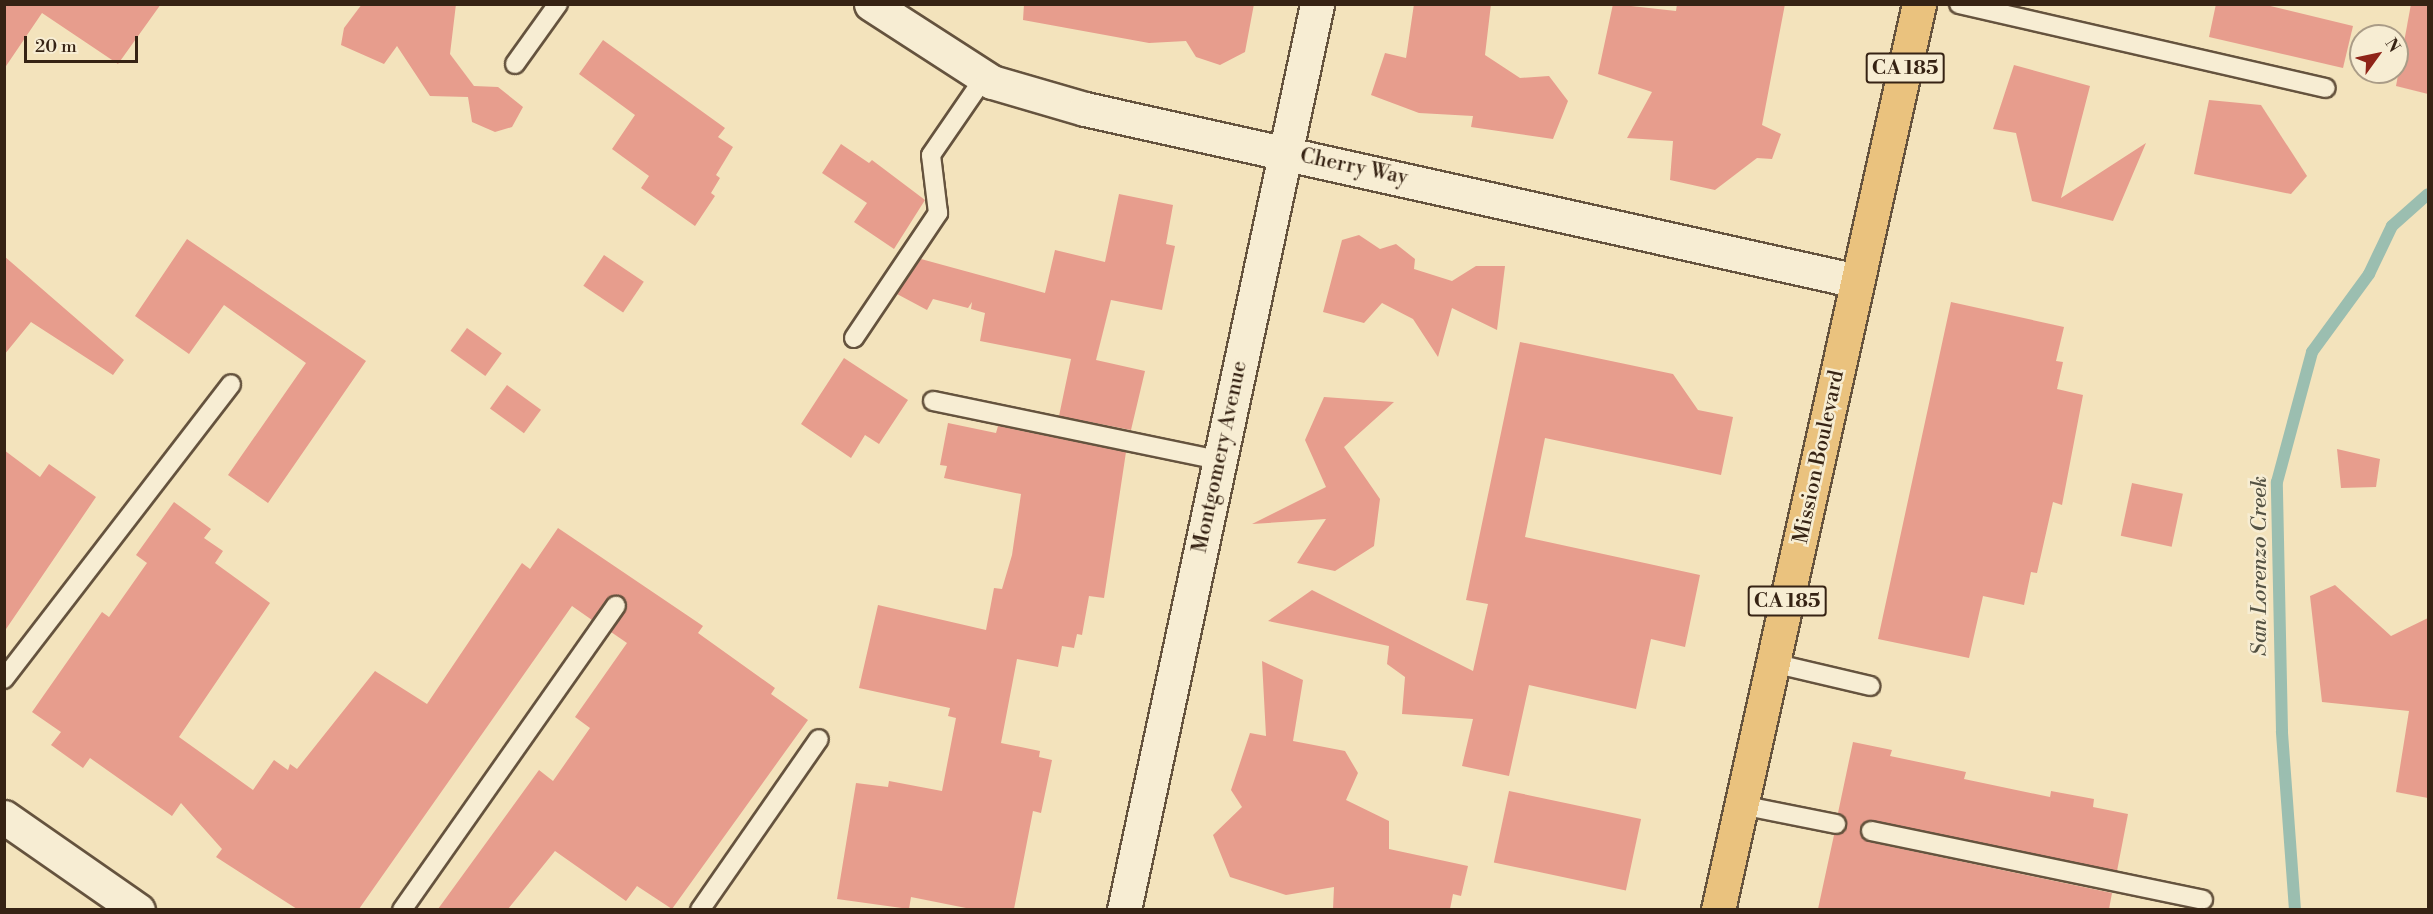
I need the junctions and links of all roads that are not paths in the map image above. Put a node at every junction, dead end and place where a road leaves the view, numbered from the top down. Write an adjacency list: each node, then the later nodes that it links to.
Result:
1 (558, 4): 6 (lane)
2 (871, 4): 7 (street, Cherry Way)
3 (1317, 4): 9 (street, Montgomery Avenue)
4 (1919, 4): 10 (main road, Mission Boulevard / CA 185)
5 (1959, 4): 8 (lane)
6 (515, 64)
7 (984, 78): 9 (street, Cherry Way); 11 (lane)
8 (2325, 88)
9 (1286, 152): 10 (street, Cherry Way); 14 (street, Montgomery Avenue)
10 (1857, 281): 16 (main road, Mission Boulevard / CA 185)
11 (854, 338)
12 (231, 384): 17 (lane)
13 (933, 401): 14 (lane)
14 (1219, 460): 28 (street, Montgomery Avenue)
15 (616, 606): 26 (lane)
16 (1773, 663): 18 (lane); 20 (main road, Mission Boulevard / CA 185)
17 (4, 679)
18 (1870, 686)
19 (819, 739): 27 (lane)
20 (1741, 805): 22 (lane); 29 (main road, Mission Boulevard / CA 185)
21 (4, 817): 25 (street)
22 (1836, 824)
23 (1871, 831): 24 (lane)
24 (2204, 900)
25 (138, 909)
26 (402, 909)
27 (700, 909)
28 (1125, 909)
29 (1718, 909)

